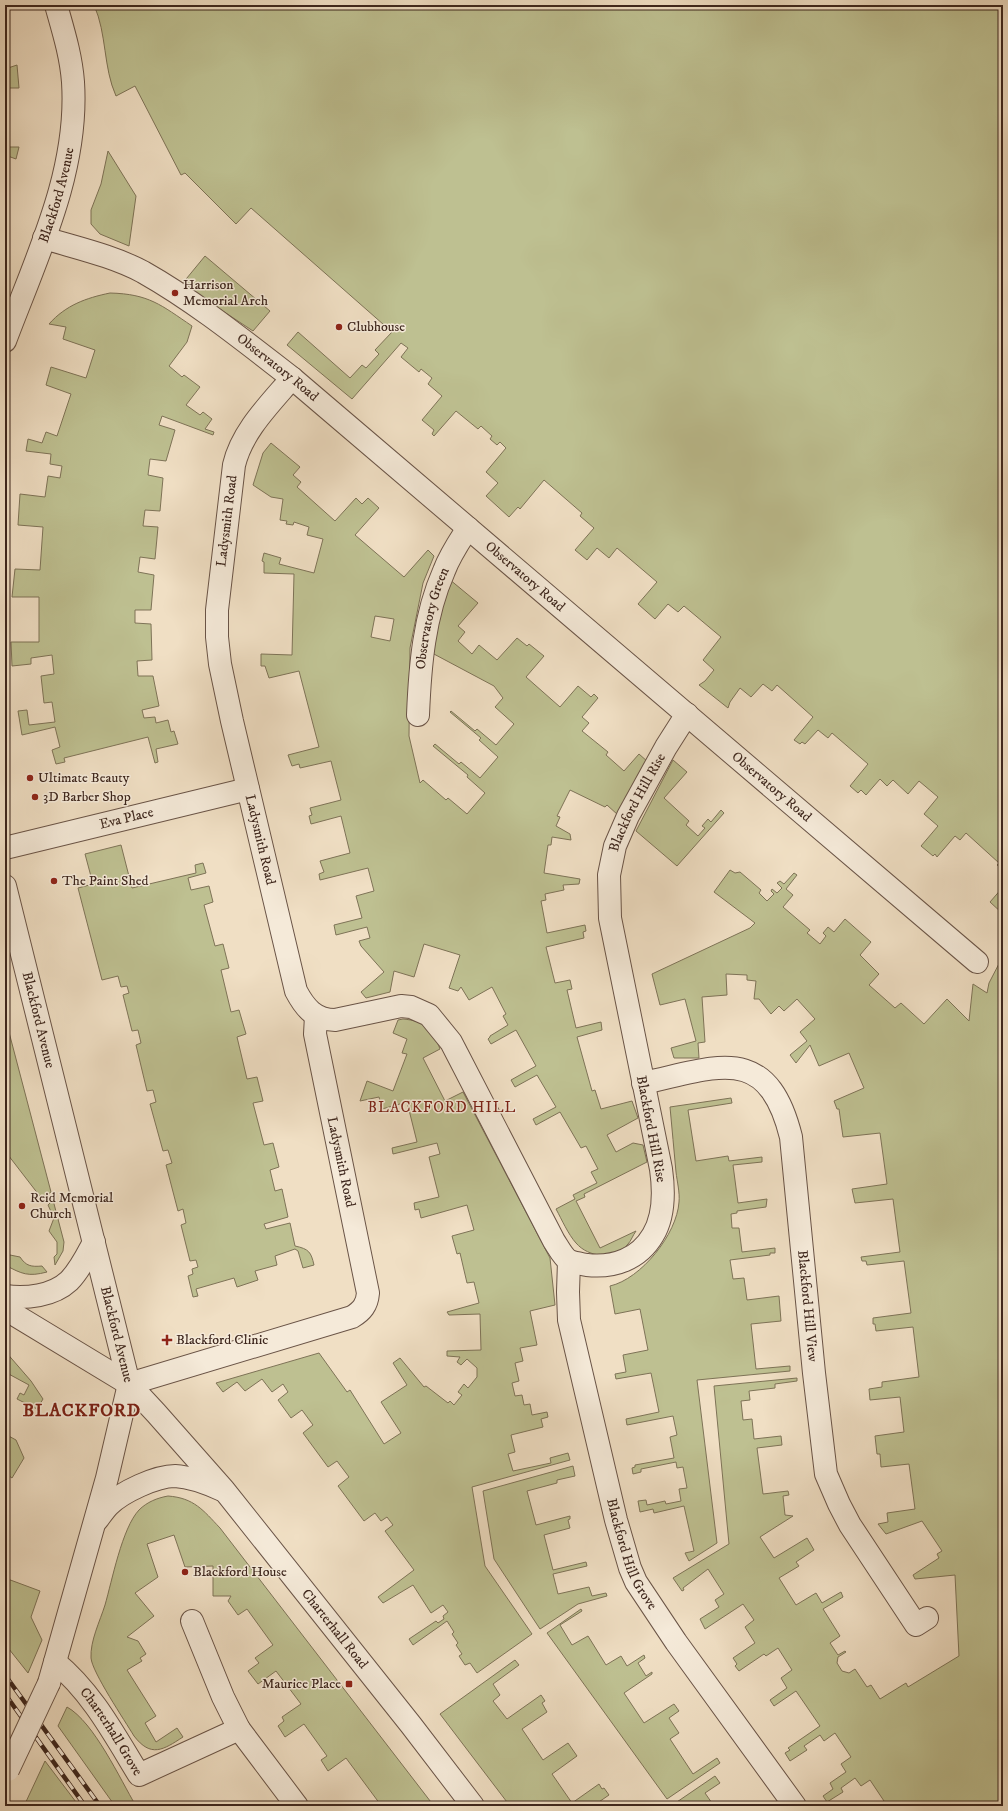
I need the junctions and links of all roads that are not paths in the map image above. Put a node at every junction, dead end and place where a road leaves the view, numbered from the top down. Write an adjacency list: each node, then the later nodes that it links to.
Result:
1 (56, 5): 2 (street, Blackford Avenue)
2 (44, 238): 3 (street, Blackford Avenue); 4 (street, Observatory Road)
3 (5, 340)
4 (292, 378): 5 (street, Observatory Road); 8 (street, Ladysmith Road)
5 (468, 528): 6 (street, Observatory Road); 7 (street, Observatory Green)
6 (687, 714): 11 (street, Observatory Road); 13 (street, Blackford Hill Rise)
7 (418, 715)
8 (248, 789): 9 (street, Eva Place); 12 (street, Ladysmith Road)
9 (5, 848)
10 (5, 886): 14 (street, Blackford Avenue)
11 (977, 962)
12 (316, 1016): 15 (street); 18 (street, Ladysmith Road)
13 (642, 1083): 15 (street, Blackford Hill Rise); 21 (street, Blackford Hill View)
14 (94, 1242): 16 (street); 18 (street, Blackford Avenue)
15 (569, 1261): 28 (street, Blackford Hill Grove)
16 (5, 1296)
17 (5, 1308): 18 (street)
18 (129, 1384): 19 (street, Charterhall Road); 20 (street, Blackford Avenue)
19 (224, 1490): 20 (street); 27 (street, Charterhall Road)
20 (94, 1524): 23 (street, Blackford Avenue)
21 (927, 1618)
22 (192, 1620): 24 (street)
23 (55, 1662): 24 (street, Charterhall Grove); 25 (street, Blackford Avenue, bridge)
24 (239, 1729): 26 (street)
25 (6, 1772)
26 (297, 1806)
27 (473, 1806)
28 (795, 1806)

